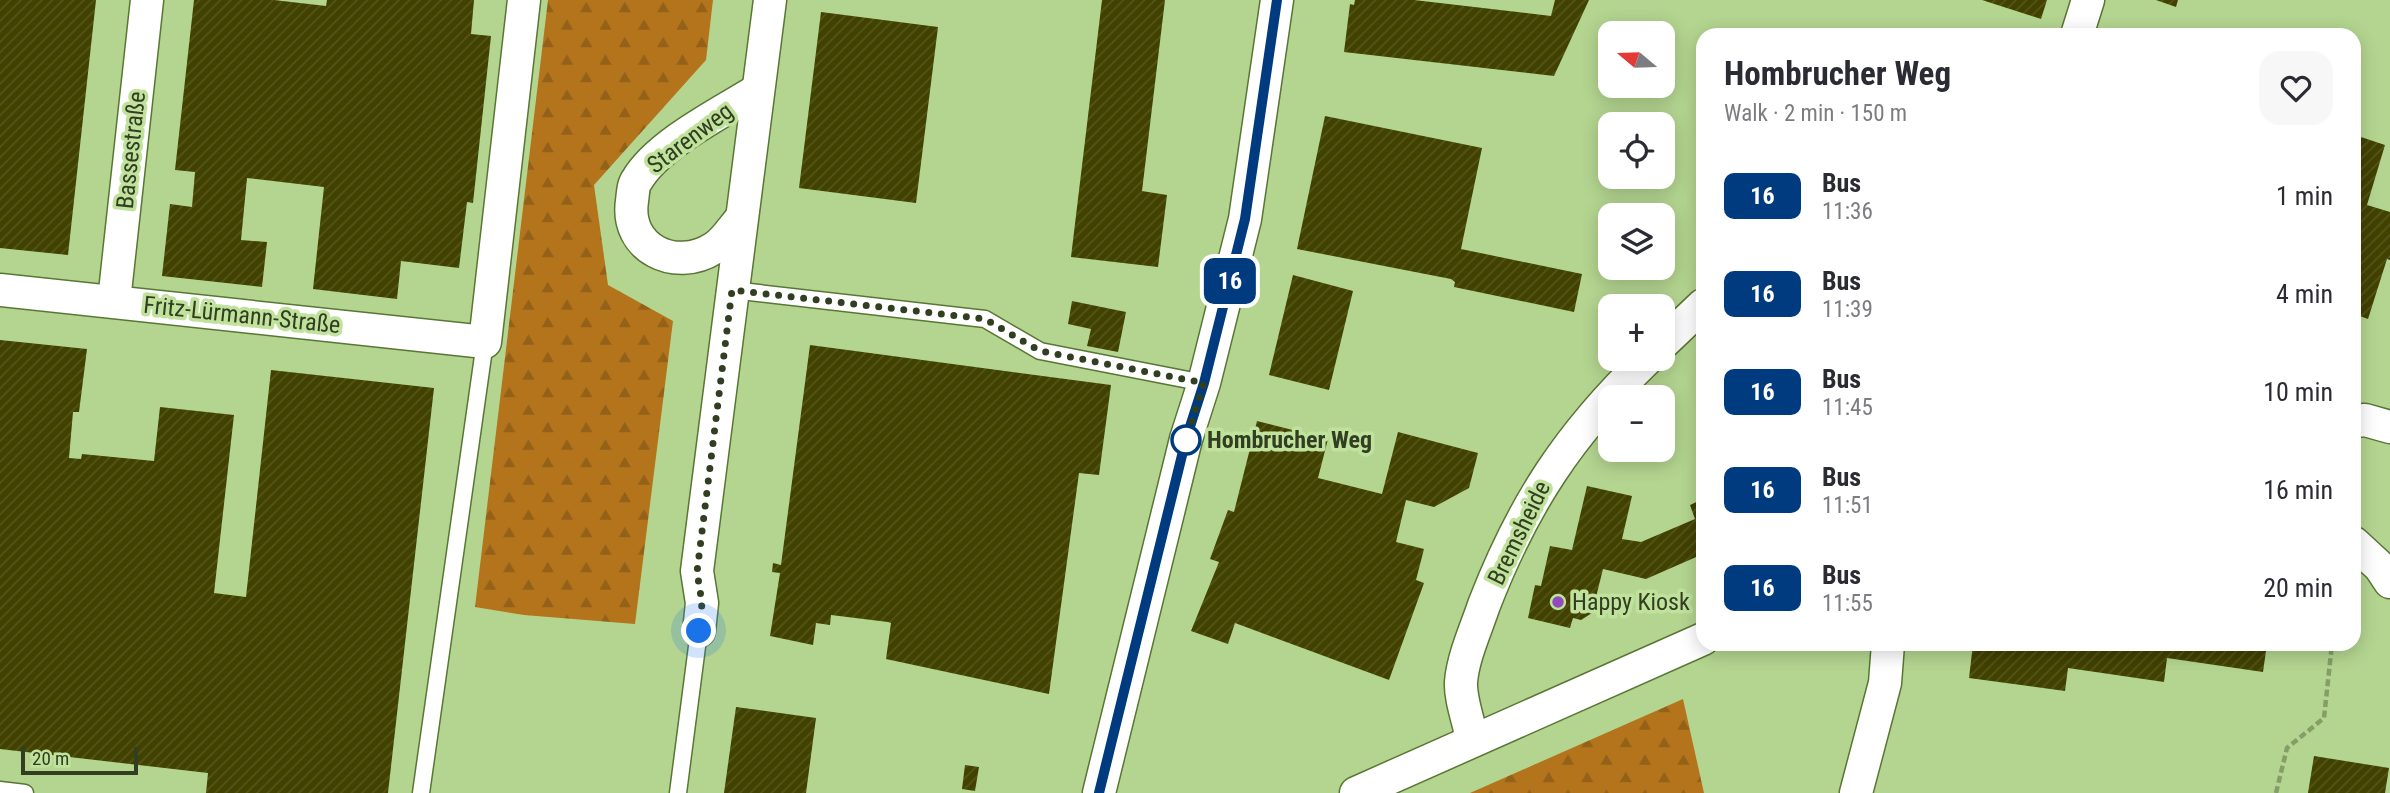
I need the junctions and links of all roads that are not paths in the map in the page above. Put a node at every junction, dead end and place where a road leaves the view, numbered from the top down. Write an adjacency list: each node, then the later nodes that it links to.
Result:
1 (147, 0): 11 (street, Bassestraße)
2 (524, 0): 14 (street)
3 (770, 0): 7 (street, Starenweg)
4 (1277, 0): 16 (street)
5 (2088, 0): 6 (street)
6 (2079, 28)
7 (757, 91): 8 (street, Starenweg); 8 (street, Starenweg)
8 (739, 221): 10 (street, Starenweg)
9 (0, 290): 11 (street, Fritz-Lürmann-Straße)
10 (732, 290): 16 (lane); 21 (street, Starenweg)
11 (114, 301): 14 (street, Fritz-Lürmann-Straße)
12 (1696, 312): 13 (street)
13 (1675, 332)
14 (485, 342): 27 (lane)
15 (1635, 371): 24 (street, Bremsheide)
16 (1204, 383): 29 (street)
17 (2361, 420): 18 (street)
18 (2390, 427)
19 (2361, 549): 20 (street)
20 (2390, 582)
21 (699, 631): 28 (lane)
22 (1696, 642): 24 (street)
23 (1887, 651): 31 (street)
24 (1472, 740): 30 (street)
25 (0, 790): 26 (lane)
26 (25, 793)
27 (421, 793)
28 (678, 793)
29 (1099, 793)
30 (1356, 793)
31 (1856, 793)

